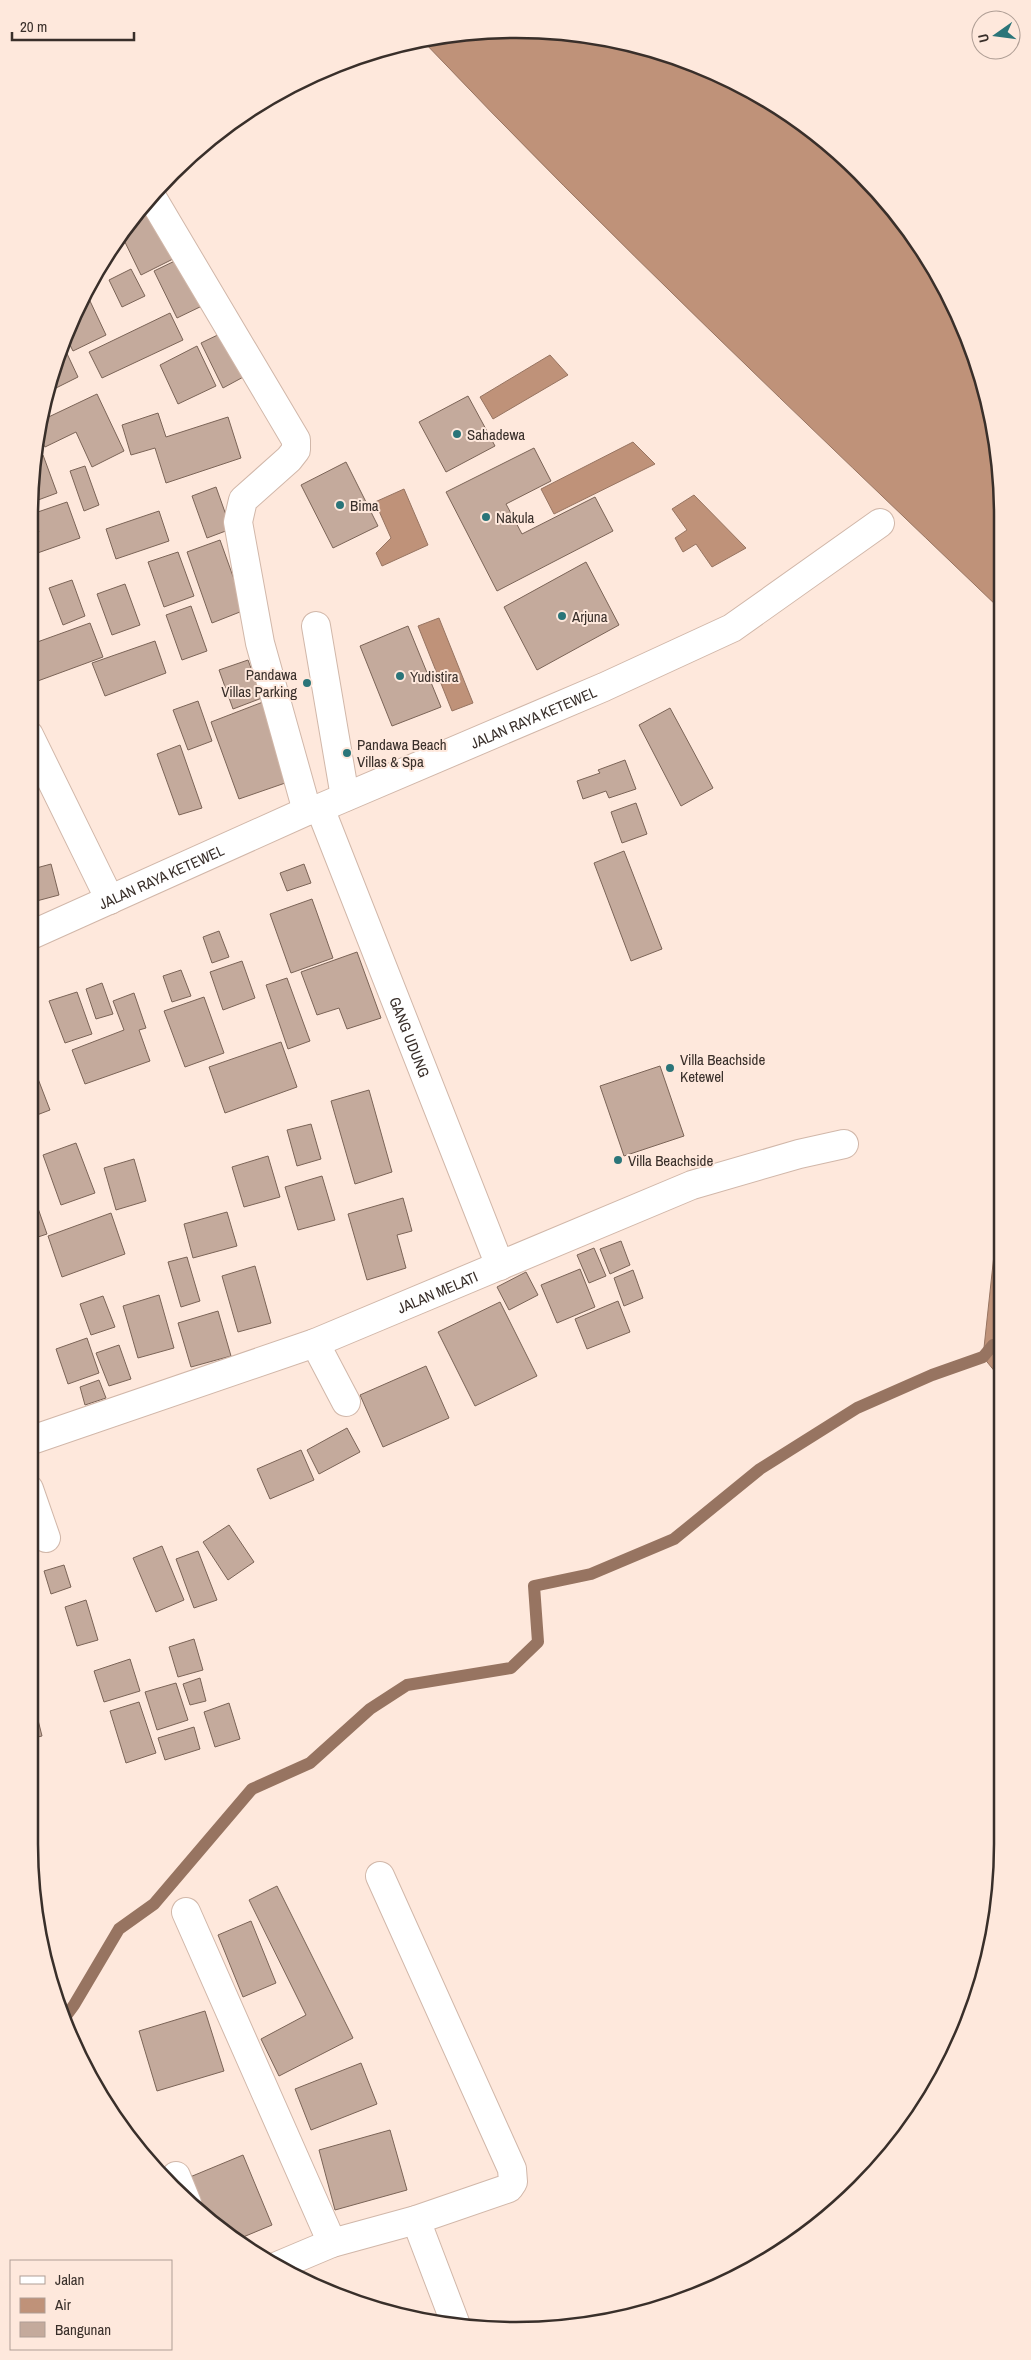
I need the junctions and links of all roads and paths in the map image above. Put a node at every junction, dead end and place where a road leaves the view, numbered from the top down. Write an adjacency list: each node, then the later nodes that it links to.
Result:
1 (155, 202): 6 (street, GANG UDUNG)
2 (880, 523): 5 (street, JALAN RAYA KETEWEL)
3 (316, 626): 5 (street)
4 (38, 753): 7 (street)
5 (344, 797): 6 (street, JALAN RAYA KETEWEL)
6 (314, 809): 7 (street, JALAN RAYA KETEWEL); 10 (street, GANG UDUNG)
7 (110, 900): 8 (street, JALAN RAYA KETEWEL)
8 (38, 932)
9 (844, 1144): 10 (street, JALAN MELATI)
10 (500, 1266): 11 (street, JALAN MELATI)
11 (315, 1343): 12 (street); 13 (street, JALAN MELATI)
12 (346, 1402)
13 (38, 1438)
14 (38, 1515): 15 (street)
15 (46, 1538)
16 (380, 1876): 20 (street)
17 (186, 1912): 21 (street)
18 (176, 2176): 19 (street)
19 (179, 2183)
20 (416, 2220): 21 (street); 23 (street)
21 (332, 2242): 22 (street)
22 (284, 2263)
23 (453, 2318)

